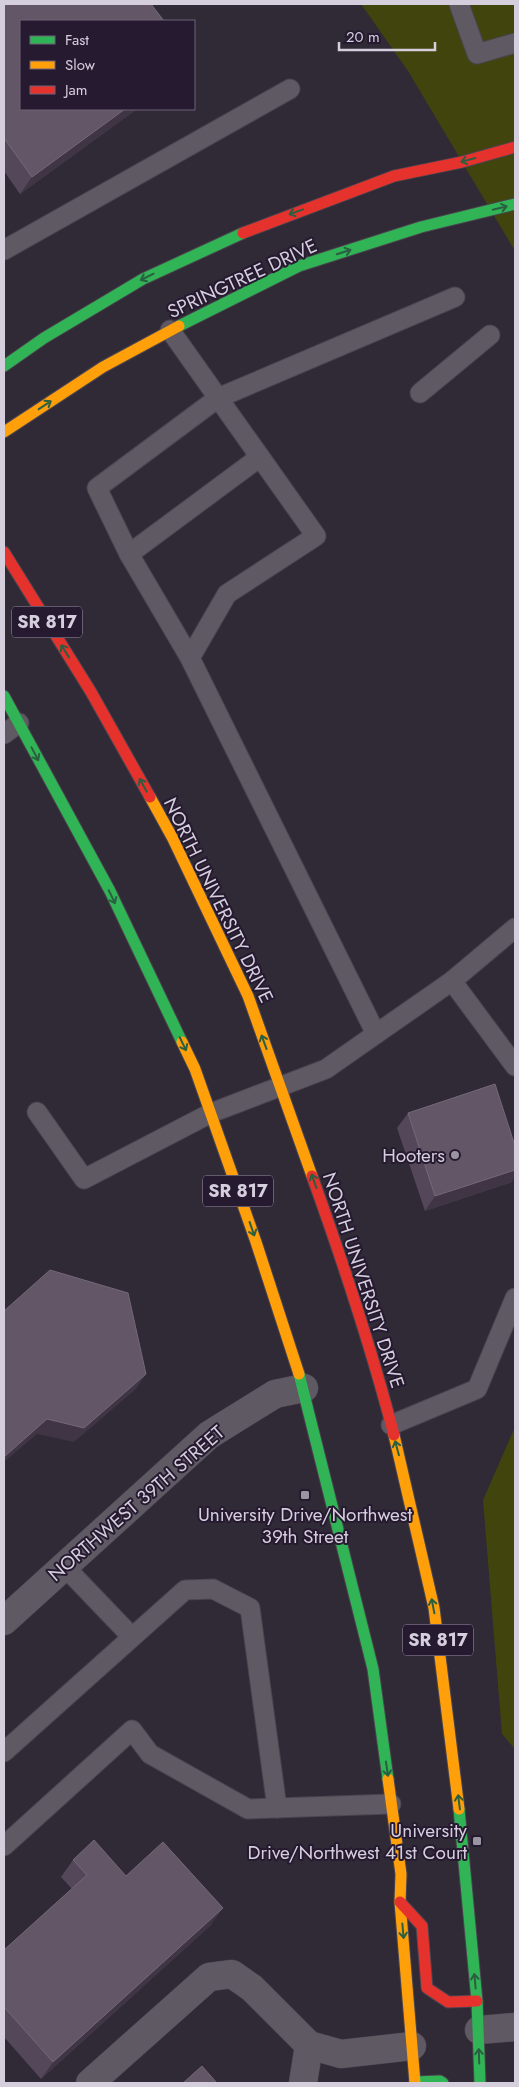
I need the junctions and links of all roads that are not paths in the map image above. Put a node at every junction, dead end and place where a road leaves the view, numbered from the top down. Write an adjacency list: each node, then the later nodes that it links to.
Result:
1 (459, 4): 2 (lane)
2 (515, 43)
3 (290, 89): 6 (lane)
4 (515, 147): 10 (main road, SPRINGTREE DRIVE, one-way to 10)
5 (515, 204): 8 (main road, SPRINGTREE DRIVE, one-way to 5)
6 (4, 250)
7 (455, 297): 12 (lane)
8 (170, 330): 12 (lane); 13 (main road, SPRINGTREE DRIVE, one-way to 8)
9 (490, 336): 11 (lane)
10 (4, 366)
11 (420, 393)
12 (218, 398): 14 (lane); 16 (lane)
13 (4, 432)
14 (260, 457): 16 (lane); 17 (lane)
15 (4, 552): 24 (main road, NORTH UNIVERSITY DRIVE / SR 817, one-way to 15)
16 (129, 554): 17 (lane)
17 (190, 658): 22 (lane)
18 (4, 696): 19 (main road, SR 817)
19 (11, 729): 26 (main road, SR 817, one-way to 26)
20 (515, 928): 21 (lane)
21 (452, 981): 22 (lane); 23 (lane)
22 (376, 1034): 24 (lane)
23 (515, 1066)
24 (281, 1088): 26 (lane); 29 (main road, NORTH UNIVERSITY DRIVE / SR 817, one-way to 24)
25 (38, 1112): 26 (lane)
26 (211, 1113): 28 (main road, SR 817, one-way to 28)
27 (515, 1298): 29 (lane)
28 (304, 1388): 30 (street, NORTHWEST 39TH STREET); 34 (main road, SR 817, one-way to 34)
29 (391, 1425): 38 (main road, NORTH UNIVERSITY DRIVE / SR 817, one-way to 29)
30 (64, 1566): 31 (street, NORTHWEST 39TH STREET); 32 (lane)
31 (4, 1621)
32 (132, 1637): 33 (lane); 35 (lane)
33 (4, 1752)
34 (391, 1804): 35 (lane); 37 (main road, SR 817)
35 (277, 1808): 36 (lane)
36 (4, 1846)
37 (400, 1902): 38 (main road); 42 (main road, SR 817, one-way to 42)
38 (477, 2001): 40 (main road, NORTH UNIVERSITY DRIVE / SR 817)
39 (515, 2027): 40 (street)
40 (479, 2030): 47 (main road, NORTH UNIVERSITY DRIVE / SR 817, one-way to 40)
41 (310, 2045): 42 (street); 44 (street); 45 (street)
42 (412, 2046): 43 (main road, SR 817)
43 (415, 2082): 46 (main road)
44 (90, 2083)
45 (303, 2083)
46 (442, 2083)
47 (480, 2083)

